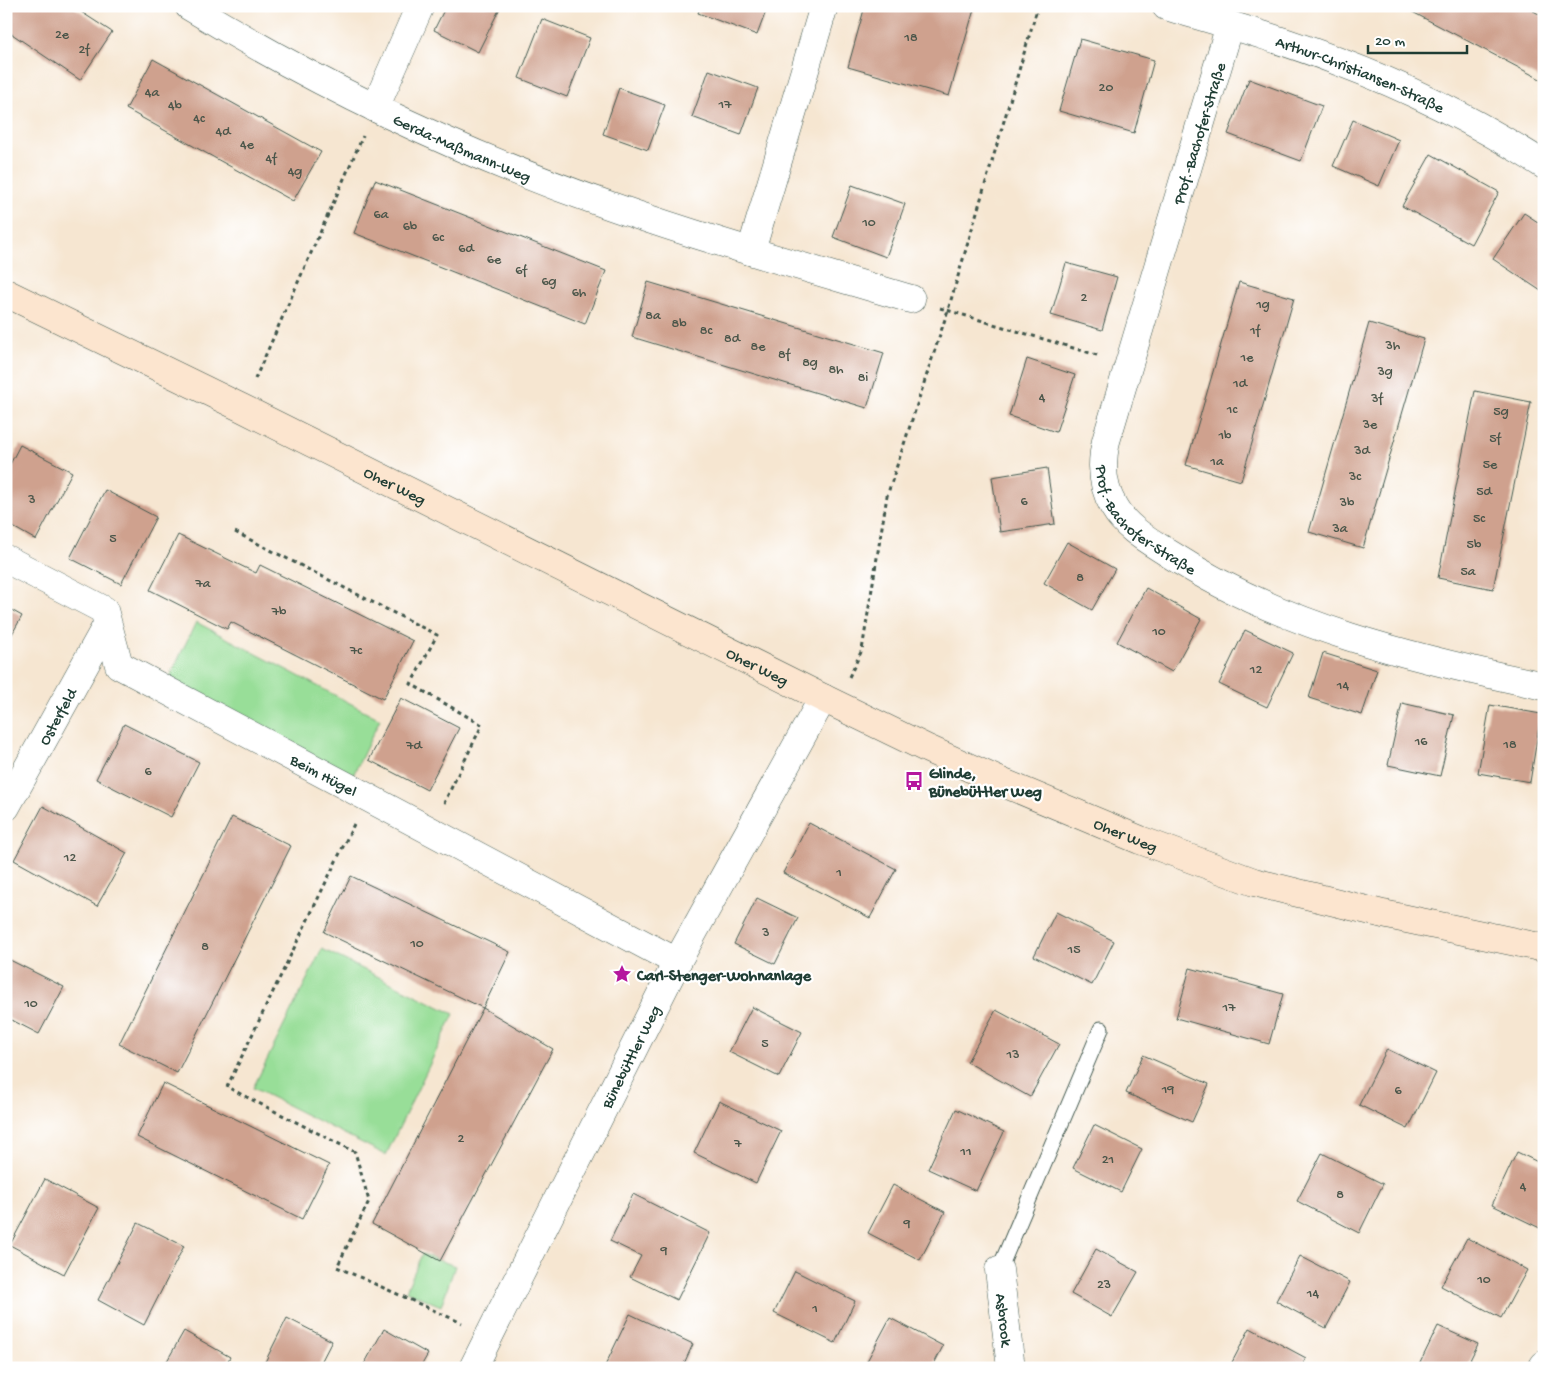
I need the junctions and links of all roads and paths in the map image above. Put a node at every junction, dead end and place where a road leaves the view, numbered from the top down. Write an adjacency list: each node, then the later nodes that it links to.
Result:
1 (189, 6): 7 (street, Gerda-Maßmann-Weg)
2 (420, 6): 7 (street)
3 (824, 6): 9 (street)
4 (1038, 6): 12 (path)
5 (1166, 6): 6 (street, Arthur-Christiansen-Straße)
6 (1230, 25): 8 (street, Arthur-Christiansen-Straße); 13 (street, Prof.-Bachofer-Straße)
7 (375, 108): 9 (street, Gerda-Maßmann-Weg); 14 (path)
8 (1544, 165)
9 (751, 251): 11 (street, Gerda-Maßmann-Weg)
10 (6, 293): 14 (street, Oher Weg)
11 (911, 299): 12 (path)
12 (948, 310): 13 (path); 19 (path)
13 (1129, 364): 18 (street, Prof.-Bachofer-Straße)
14 (242, 408): 19 (street, Oher Weg)
15 (235, 532): 22 (path)
16 (6, 558): 17 (street, Beim Hügel)
17 (107, 625): 20 (street, Beim Hügel); 21 (street, Osterfeld)
18 (1544, 686)
19 (829, 701): 23 (street, Oher Weg); 24 (street, Bünebüttler Weg)
20 (368, 797): 22 (street, Beim Hügel); 27 (path)
21 (6, 807)
22 (431, 830): 24 (street, Beim Hügel)
23 (1544, 948)
24 (677, 962): 27 (street, Bünebüttler Weg)
25 (1101, 1029): 26 (lane)
26 (999, 1270): 29 (street, Asbrook)
27 (490, 1335): 28 (street, Bünebüttler Weg)
28 (474, 1368)
29 (1011, 1368)

